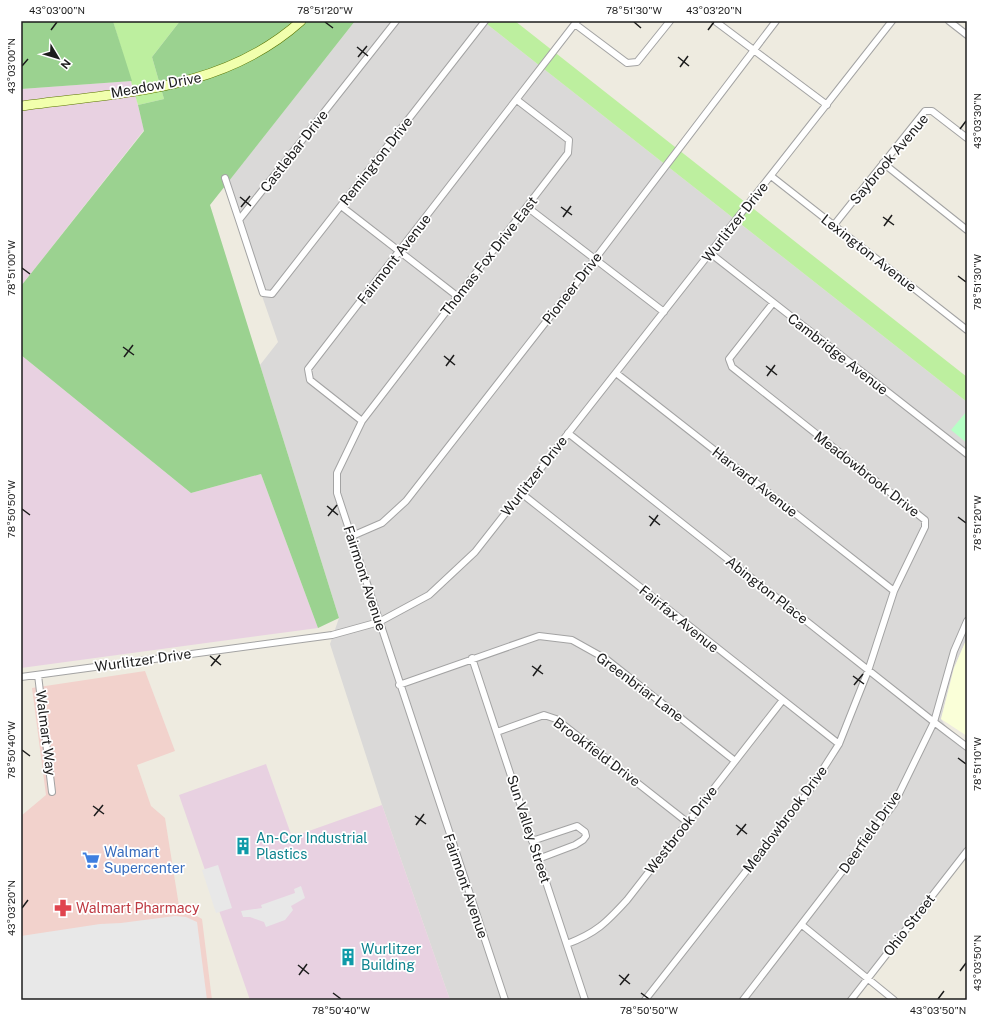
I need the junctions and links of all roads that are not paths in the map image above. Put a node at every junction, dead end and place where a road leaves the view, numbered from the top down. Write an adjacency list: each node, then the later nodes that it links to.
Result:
1 (301, 21): 14 (street, Meadow Drive)
2 (396, 21): 21 (street, Castlebar Drive)
3 (485, 21): 19 (street, Remington Drive)
4 (670, 21): 9 (street)
5 (715, 21): 11 (street)
6 (776, 21): 11 (street, Pioneer Drive)
7 (892, 21): 13 (street, Wurlitzer Drive)
8 (949, 21): 10 (street)
9 (576, 22): 12 (street, Fairmont Avenue)
10 (967, 35)
11 (754, 49): 13 (street); 26 (street, Pioneer Drive)
12 (517, 100): 20 (street, Thomas Fox Drive East); 24 (street, Fairmont Avenue)
13 (827, 105): 17 (street, Wurlitzer Drive)
14 (21, 106)
15 (967, 138): 16 (street, Saybrook Avenue)
16 (883, 163): 22 (street, Saybrook Avenue); 23 (street)
17 (772, 176): 22 (street, Lexington Avenue); 25 (street, Wurlitzer Drive)
18 (225, 178): 21 (street)
19 (341, 206): 21 (street, Remington Drive); 24 (street)
20 (527, 207): 26 (street); 27 (street, Thomas Fox Drive East)
21 (239, 220)
22 (834, 225): 30 (street, Lexington Avenue)
23 (967, 230)
24 (400, 251): 27 (street); 32 (street, Fairmont Avenue)
25 (710, 253): 28 (street, Cambridge Avenue); 29 (street, Wurlitzer Drive)
26 (595, 259): 29 (street); 36 (street, Pioneer Drive)
27 (457, 296): 32 (street, Thomas Fox Drive East)
28 (773, 303): 34 (street, Cambridge Avenue); 37 (street, Meadowbrook Drive)
29 (664, 312): 31 (street, Wurlitzer Drive)
30 (967, 330)
31 (616, 373): 33 (street, Wurlitzer Drive); 37 (street, Harvard Avenue)
32 (362, 421): 36 (street, Fairmont Avenue)
33 (568, 433): 35 (street, Wurlitzer Drive); 41 (street, Abington Place)
34 (967, 454)
35 (521, 492): 39 (street, Wurlitzer Drive); 45 (street, Fairfax Avenue)
36 (352, 536): 39 (street, Fairmont Avenue)
37 (894, 591): 41 (street, Meadowbrook Drive)
38 (967, 621): 46 (street, Deerfield Drive)
39 (379, 622): 42 (street, Wurlitzer Drive); 44 (street, Fairmont Avenue)
40 (472, 658): 44 (street, Greenbriar Lane); 47 (street, Sun Valley Street); 50 (street, Greenbriar Lane)
41 (868, 671): 46 (street, Abington Place); 48 (street, Meadowbrook Drive)
42 (38, 675): 43 (street, Wurlitzer Drive); 51 (street, Walmart Way)
43 (21, 677)
44 (399, 685): 59 (street, Fairmont Avenue)
45 (782, 701): 48 (street, Fairfax Avenue); 50 (street, Westbrook Drive)
46 (934, 722): 49 (street, Abington Place); 56 (street, Deerfield Drive)
47 (497, 732): 52 (street, Brookfield Drive); 53 (street, Sun Valley Street)
48 (839, 744): 61 (street, Meadowbrook Drive)
49 (967, 747)
50 (735, 761): 52 (street, Westbrook Drive)
51 (52, 792)
52 (687, 822): 57 (street, Westbrook Drive)
53 (532, 841): 55 (street, Sun Valley Street); 55 (street)
54 (967, 851): 58 (street, Ohio Street)
55 (538, 859): 57 (street, Sun Valley Street)
56 (802, 925): 58 (street); 62 (street, Deerfield Drive)
57 (567, 944): 60 (street, Sun Valley Street)
58 (867, 979): 63 (street, Ohio Street); 64 (street)
59 (505, 1000)
60 (585, 1000)
61 (645, 1000)
62 (743, 1000)
63 (851, 1000)
64 (894, 1000)

